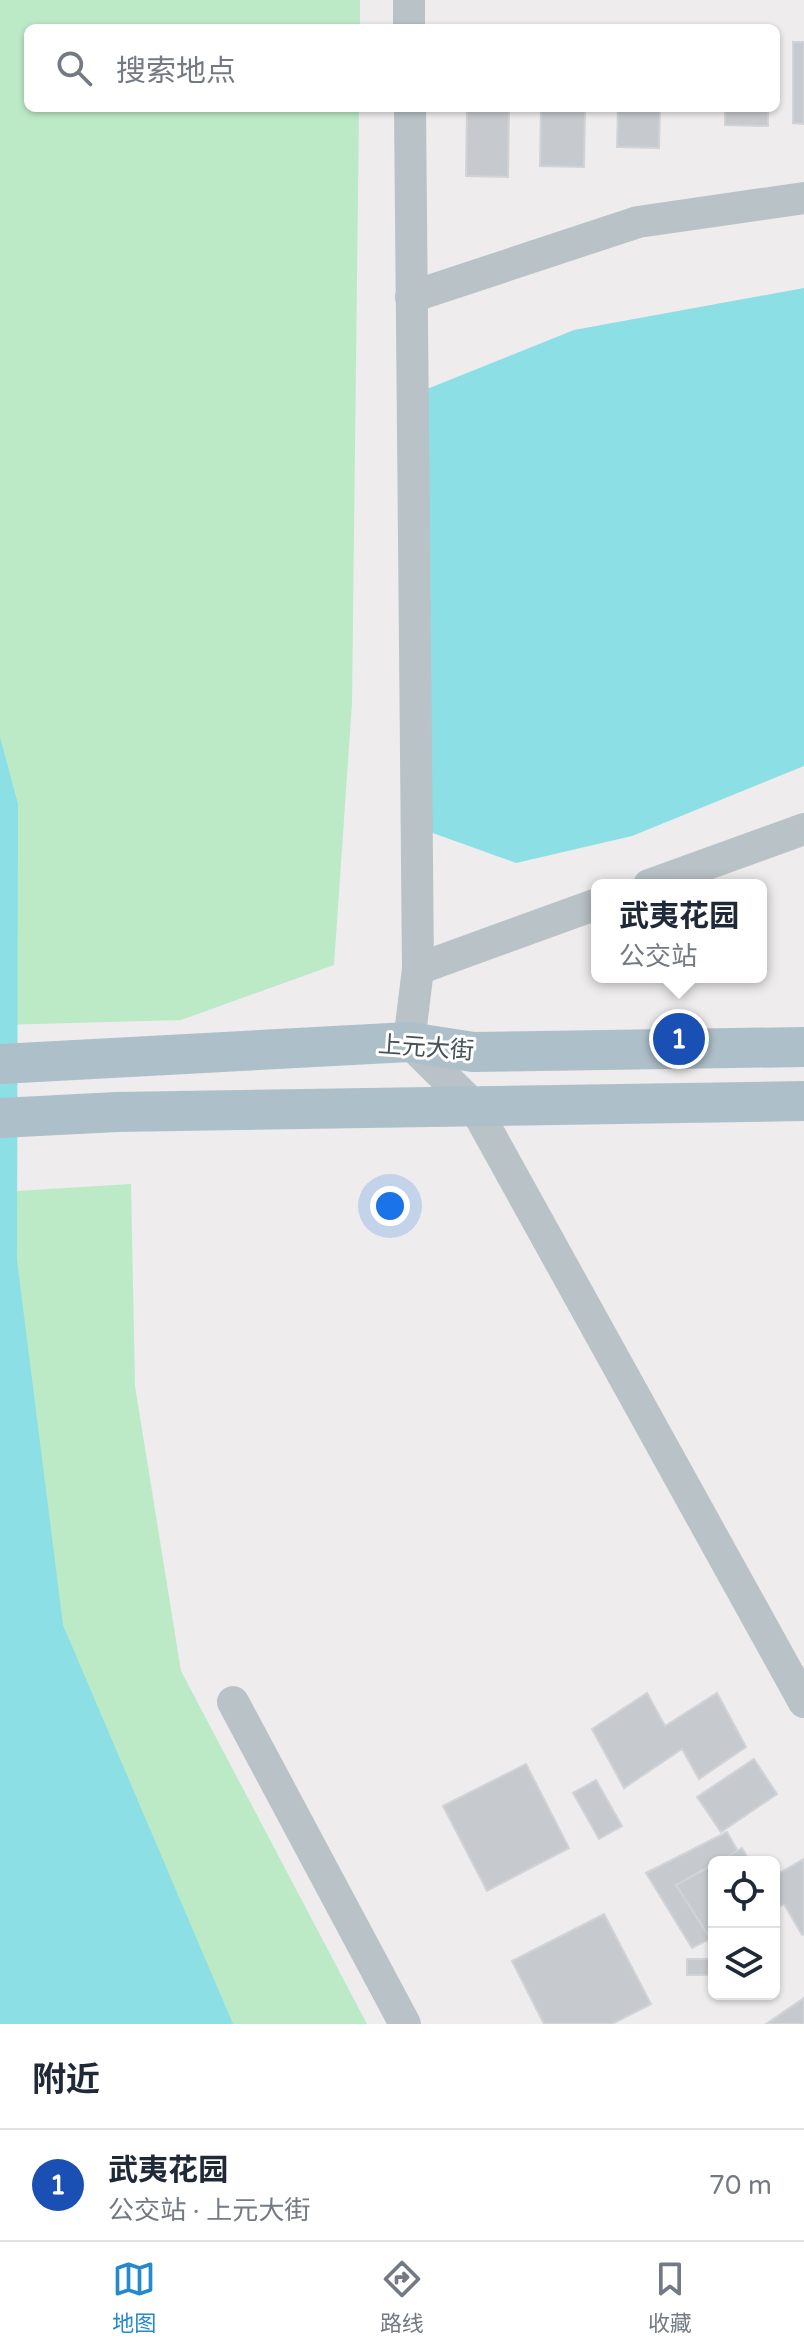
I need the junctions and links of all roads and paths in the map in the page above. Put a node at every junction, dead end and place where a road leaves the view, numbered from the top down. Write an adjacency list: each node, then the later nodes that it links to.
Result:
1 (409, 0): 2 (street)
2 (409, 24)
3 (410, 112): 5 (street)
4 (804, 198): 5 (street)
5 (411, 297): 9 (street)
6 (804, 829): 7 (street)
7 (666, 879)
8 (591, 906): 9 (street)
9 (418, 969): 10 (street)
10 (409, 1042): 11 (main road, 上元大街); 12 (main road, 上元大街); 14 (street)
11 (804, 1047)
12 (0, 1064)
13 (804, 1101): 14 (main road)
14 (474, 1106): 15 (main road); 17 (street)
15 (0, 1118)
16 (233, 1702): 18 (street)
17 (804, 1702)
18 (405, 2024)

